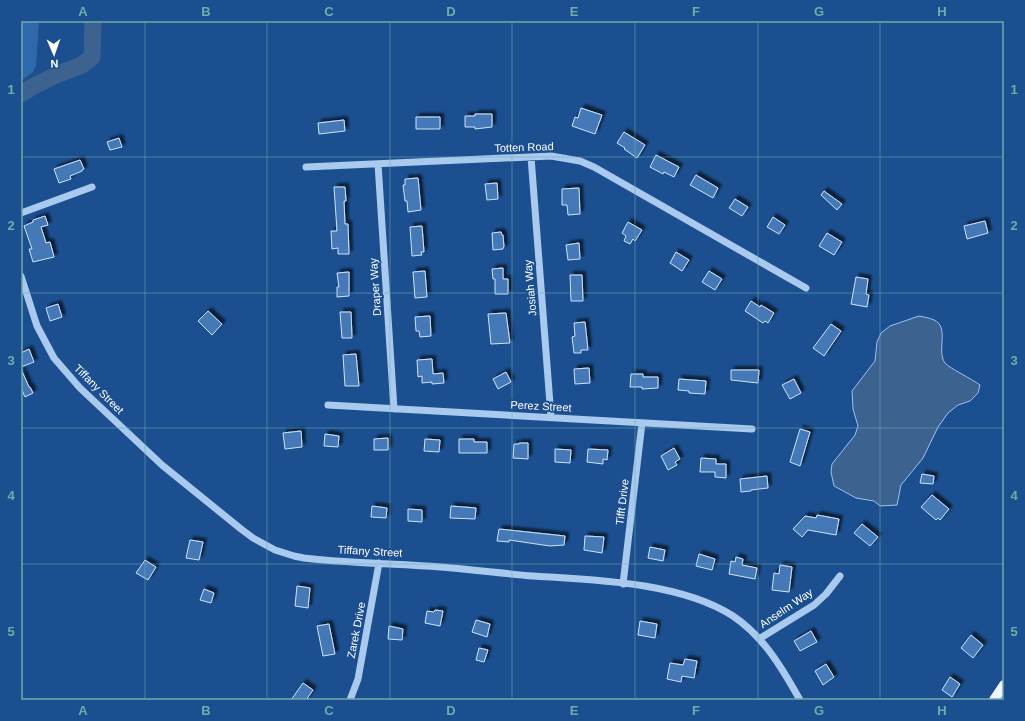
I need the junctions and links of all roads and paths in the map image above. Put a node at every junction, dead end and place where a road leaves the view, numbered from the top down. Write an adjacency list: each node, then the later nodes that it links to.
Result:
1 (531, 157): 2 (street, Totten Road); 7 (street, Totten Road); 10 (street, Josiah Way)
2 (378, 164): 3 (street, Totten Road); 9 (street, Draper Way)
3 (306, 167)
4 (92, 187): 5 (street)
5 (21, 213)
6 (21, 276): 13 (street, Tiffany Street)
7 (806, 288)
8 (328, 405): 9 (street, Perez Street)
9 (394, 409): 10 (street, Perez Street)
10 (552, 417): 11 (street, Perez Street)
11 (642, 423): 12 (street, Perez Street); 15 (street, Tifft Drive)
12 (752, 429)
13 (379, 563): 15 (street, Tiffany Street); 18 (street, Zarek Drive)
14 (840, 576): 16 (street, Anselm Way)
15 (623, 584): 16 (street, Tiffany Street)
16 (760, 639): 19 (street, Tiffany Street)
17 (1004, 685): 20 (main road)
18 (350, 700)
19 (800, 700)
20 (994, 700)

